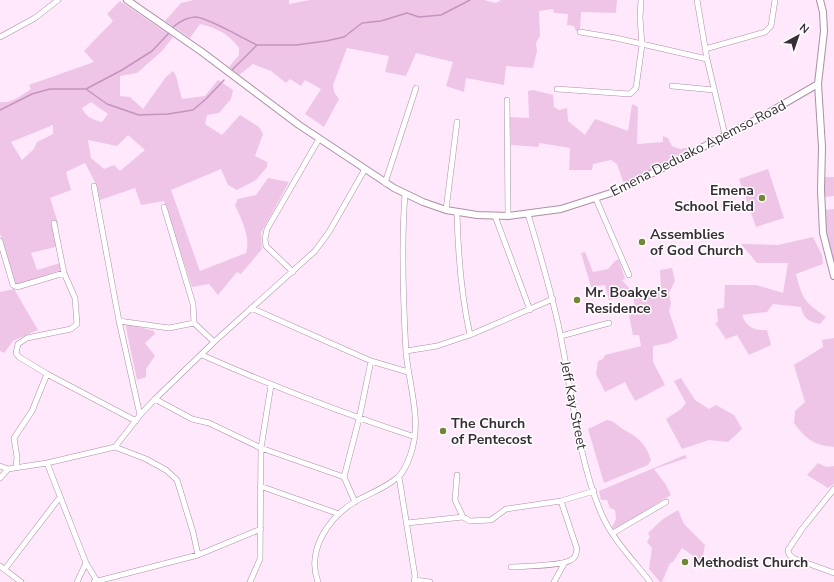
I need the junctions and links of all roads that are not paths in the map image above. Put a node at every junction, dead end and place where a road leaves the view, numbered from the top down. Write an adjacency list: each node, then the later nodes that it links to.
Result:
1 (58, 0): 8 (street)
2 (127, 0): 20 (street, Emena Deduako Apemso Road)
3 (641, 0): 9 (street)
4 (697, 0): 10 (street)
5 (775, 0): 10 (street)
6 (820, 0): 12 (street)
7 (580, 32): 9 (street)
8 (0, 37)
9 (642, 45): 11 (street); 15 (street)
10 (705, 49): 11 (street)
11 (707, 59): 16 (street)
12 (818, 84): 19 (street, Emena Deduako Apemso Road); 37 (street)
13 (672, 86): 16 (street)
14 (416, 88): 22 (street)
15 (557, 89)
16 (714, 90): 19 (street)
17 (507, 100): 31 (street)
18 (457, 122): 27 (street)
19 (725, 135): 25 (street, Emena Deduako Apemso Road)
20 (319, 139): 21 (street, Emena Deduako Apemso Road); 34 (street)
21 (365, 168): 22 (street, Emena Deduako Apemso Road); 34 (street)
22 (385, 183): 24 (street, Emena Deduako Apemso Road)
23 (94, 186): 41 (street)
24 (405, 194): 27 (street, Emena Deduako Apemso Road); 47 (street)
25 (596, 198): 29 (street, Emena Deduako Apemso Road); 36 (street)
26 (164, 207): 42 (street)
27 (446, 210): 28 (street, Emena Deduako Apemso Road)
28 (457, 213): 30 (street, Emena Deduako Apemso Road); 44 (street)
29 (528, 214): 31 (street, Emena Deduako Apemso Road); 38 (street, Jeff Kay Street)
30 (494, 216): 31 (street, Emena Deduako Apemso Road); 40 (street)
31 (508, 216)
32 (54, 223): 35 (street)
33 (0, 241): 35 (street)
34 (293, 272): 39 (street)
35 (64, 273): 51 (street)
36 (629, 275)
37 (834, 276)
38 (553, 299): 40 (street); 45 (street, Jeff Kay Street)
39 (251, 308): 46 (street); 49 (street)
40 (530, 310): 44 (street)
41 (119, 321): 42 (street); 54 (street)
42 (194, 323): 46 (street)
43 (608, 323): 45 (street)
44 (470, 335): 47 (street)
45 (561, 336): 70 (street, Jeff Kay Street)
46 (214, 342): 48 (street)
47 (406, 351): 50 (street)
48 (202, 354): 52 (street); 53 (street)
49 (371, 361): 50 (street); 55 (street)
50 (408, 372): 57 (street)
51 (47, 374): 56 (street); 62 (street)
52 (271, 385): 55 (street); 59 (street)
53 (155, 399): 54 (street); 59 (street)
54 (140, 415): 56 (street)
55 (359, 419): 57 (street); 65 (street)
56 (136, 421): 58 (street)
57 (415, 437): 66 (street)
58 (115, 447): 60 (street); 80 (street)
59 (261, 448): 65 (street); 68 (street)
60 (47, 463): 62 (street); 71 (street)
61 (0, 466): 63 (street)
62 (16, 468): 63 (street)
63 (8, 469): 67 (street)
64 (457, 476): 76 (street)
65 (344, 477): 73 (street)
66 (399, 477): 73 (street); 77 (street)
67 (0, 478)
68 (260, 486): 75 (street); 78 (street)
69 (834, 489): 85 (street)
70 (594, 491): 72 (street); 79 (street, Jeff Kay Street)
71 (60, 497): 82 (street); 84 (street)
72 (561, 501): 76 (street); 81 (street)
73 (355, 502): 75 (street)
74 (666, 502): 79 (street)
75 (339, 514): 91 (street)
76 (463, 517): 77 (street)
77 (406, 523): 87 (street)
78 (261, 529): 80 (street); 90 (street)
79 (613, 533): 94 (street, Jeff Kay Street)
80 (198, 555): 86 (street)
81 (565, 562): 83 (street); 93 (street)
82 (86, 563): 86 (street); 89 (street)
83 (511, 567)
84 (2, 568): 88 (street)
85 (834, 573)
86 (96, 581)
87 (414, 581): 92 (street)
88 (21, 582)
89 (76, 582)
90 (250, 582)
91 (318, 582)
92 (430, 582)
93 (554, 582)
94 (650, 582)

